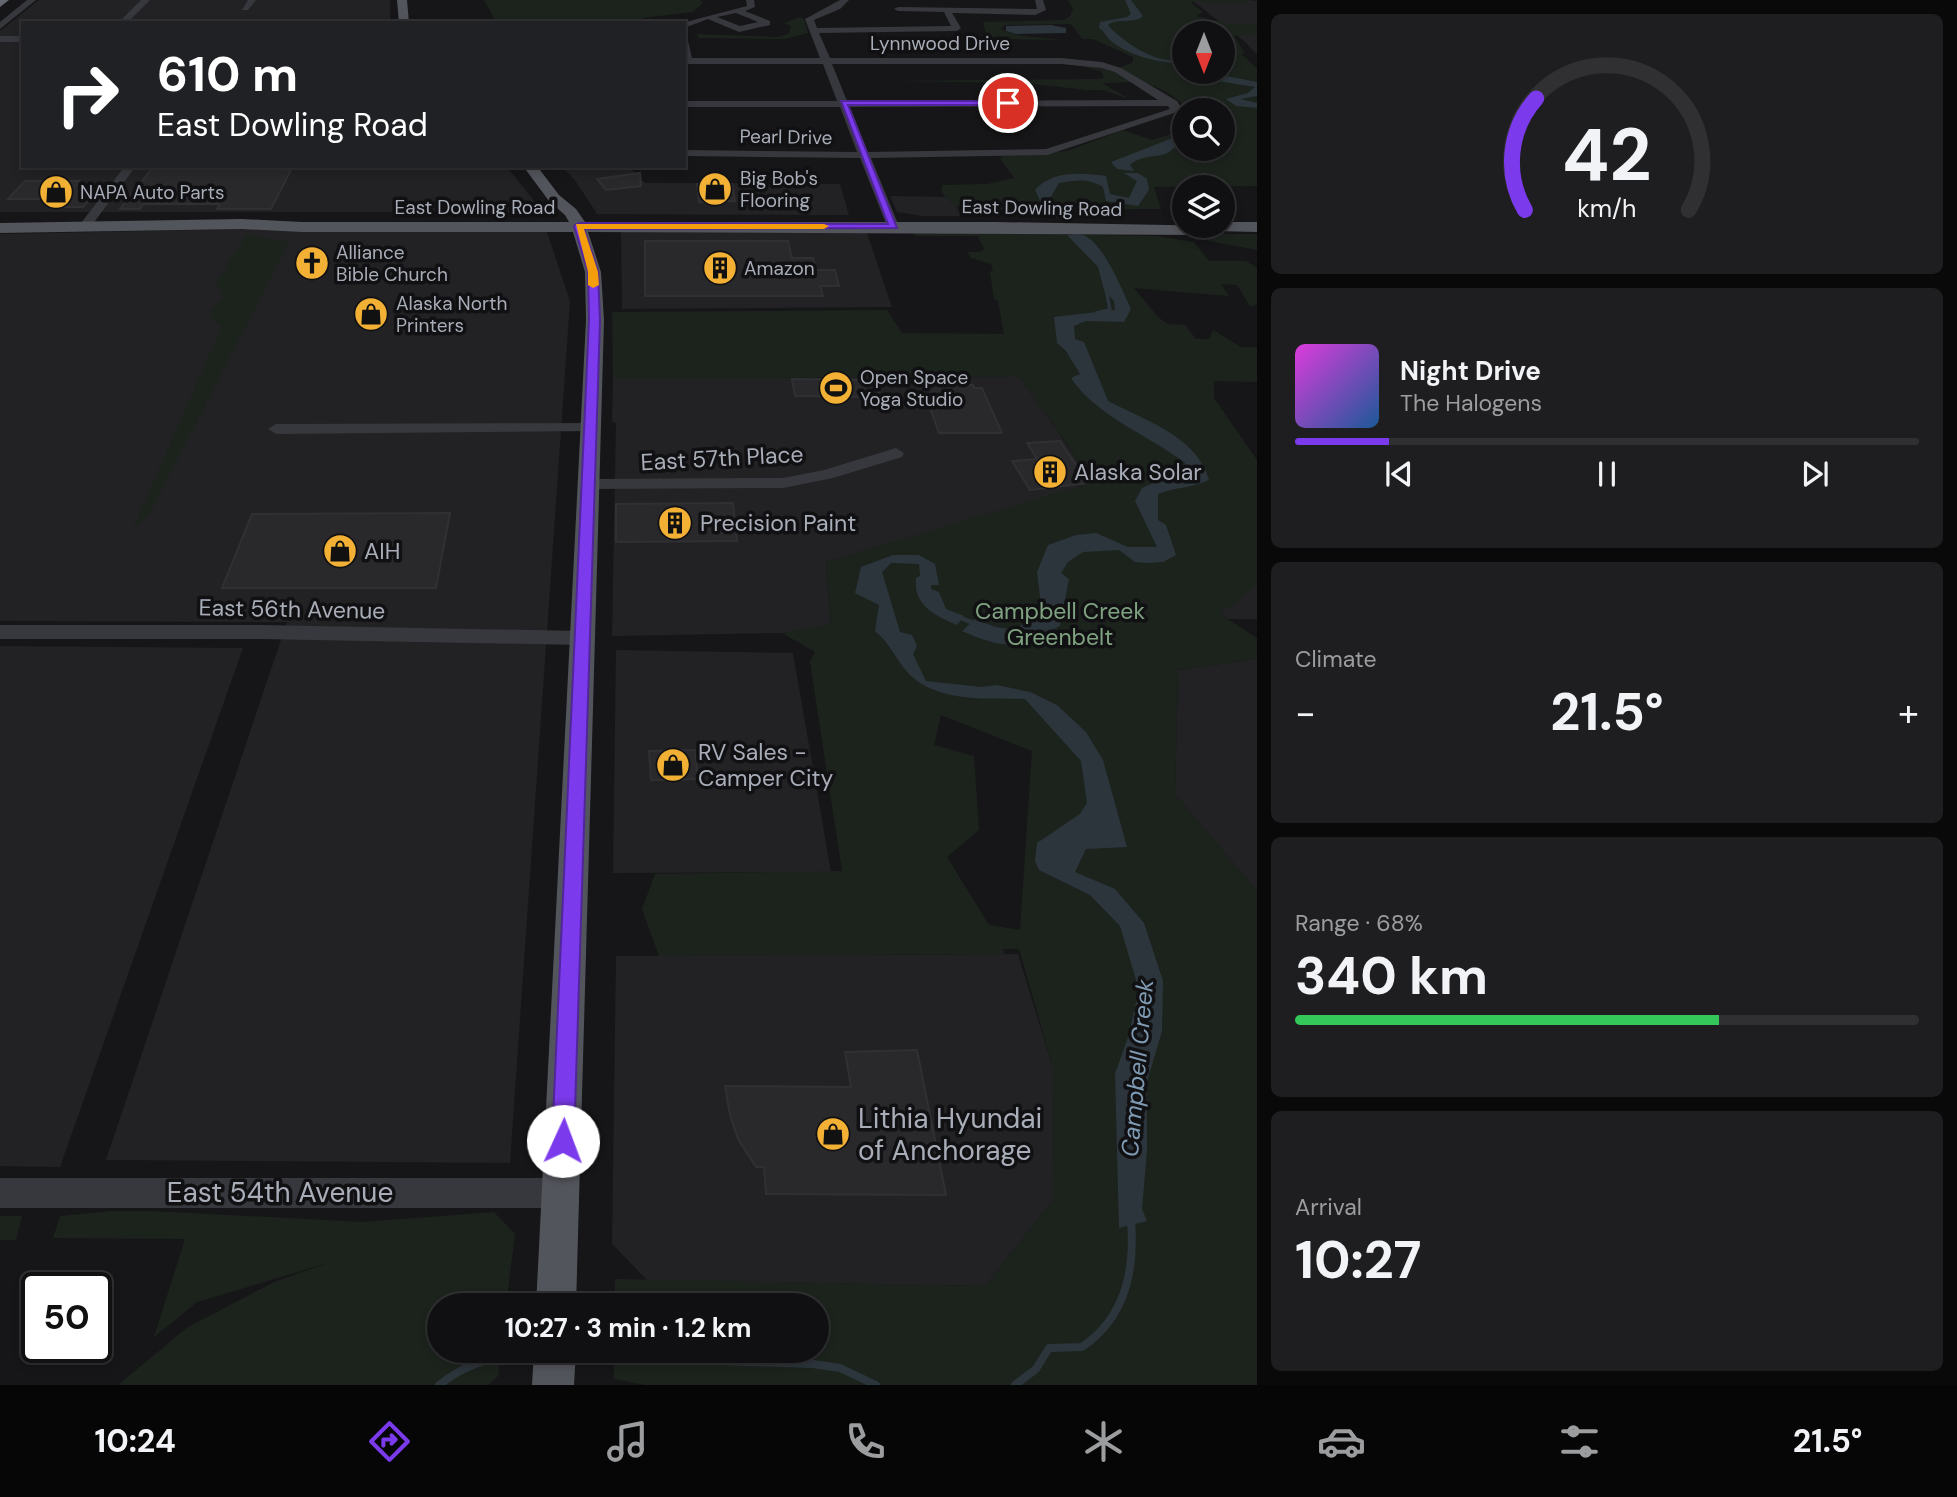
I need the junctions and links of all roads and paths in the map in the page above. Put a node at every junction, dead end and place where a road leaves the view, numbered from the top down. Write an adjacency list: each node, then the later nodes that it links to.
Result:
1 (32, 0): 17 (street)
2 (146, 0): 14 (street)
3 (252, 0): 9 (street)
4 (402, 0): 15 (main road)
5 (750, 0): 11 (street)
6 (845, 0): 18 (street)
7 (906, 0): 10 (street)
8 (1039, 0): 12 (street)
9 (244, 8)
10 (898, 9): 12 (street); 19 (street)
11 (738, 11): 13 (street); 13 (street)
12 (947, 11): 19 (street)
13 (709, 17): 16 (street)
14 (124, 21)
15 (403, 21)
16 (686, 24)
17 (0, 26)
18 (813, 31): 19 (street); 23 (street)
19 (887, 31)
20 (0, 39): 21 (street)
21 (21, 40)
22 (686, 51): 23 (street, Lynnwood Drive)
23 (824, 61): 24 (street); 26 (street, Lynnwood Drive)
24 (843, 103): 25 (street); 27 (street); 30 (street)
25 (686, 104)
26 (1172, 106)
27 (1172, 107)
28 (1172, 108): 30 (street, Pearl Drive)
29 (686, 153): 30 (street, Pearl Drive)
30 (863, 155): 35 (street)
31 (129, 168): 39 (street)
32 (532, 168): 34 (main road)
33 (568, 188): 34 (main road)
34 (575, 219): 35 (main road, East Dowling Road); 39 (main road, East Dowling Road); 44 (main road)
35 (892, 223): 37 (main road, East Dowling Road)
36 (1172, 223): 38 (main road, East Dowling Road)
37 (1023, 224): 38 (main road, East Dowling Road)
38 (1097, 225): 43 (main road, East Dowling Road)
39 (85, 226): 40 (main road, East Dowling Road)
40 (4, 227)
41 (1235, 227): 42 (main road, East Dowling Road)
42 (1257, 227)
43 (1172, 229)
44 (591, 428): 45 (street); 47 (main road)
45 (276, 429)
46 (896, 453): 47 (street, East 57th Place)
47 (588, 484): 49 (main road)
48 (0, 632): 49 (street, East 56th Avenue)
49 (583, 638): 51 (main road)
50 (0, 1193): 51 (street, East 54th Avenue)
51 (561, 1193): 52 (main road)
52 (557, 1293)
53 (554, 1363): 54 (main road)
54 (553, 1385)

